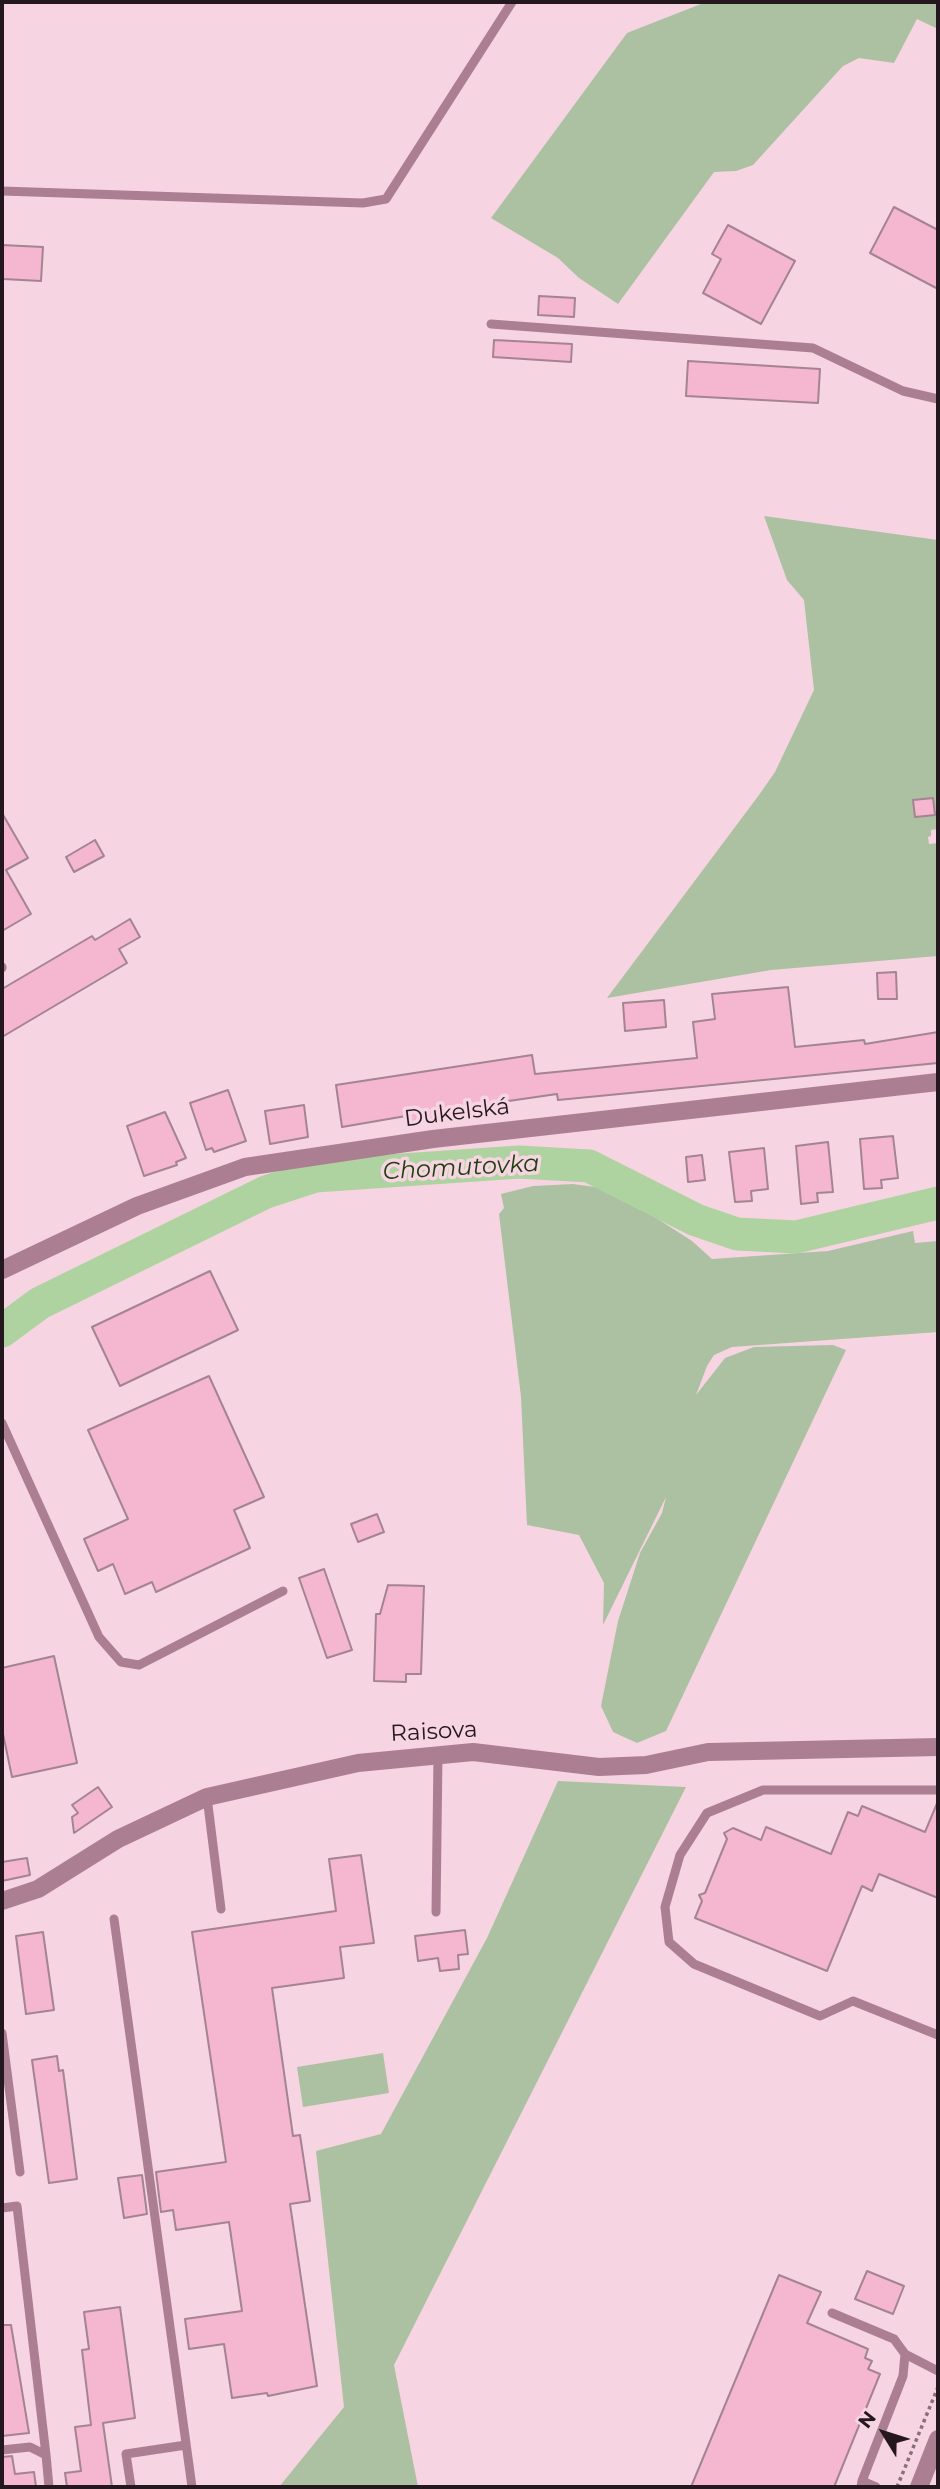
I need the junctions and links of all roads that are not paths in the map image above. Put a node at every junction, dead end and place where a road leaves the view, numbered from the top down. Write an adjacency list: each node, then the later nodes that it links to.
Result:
1 (512, 2): 2 (lane)
2 (2, 191)
3 (491, 324): 4 (lane)
4 (938, 399)
5 (938, 1082): 6 (street, Dukelská)
6 (2, 1270)
7 (2, 1423): 8 (lane)
8 (283, 1591)
9 (938, 1747): 10 (street, Raisova)
10 (438, 1753): 12 (street, Raisova); 15 (lane)
11 (938, 1790): 18 (lane)
12 (207, 1797): 13 (street, Raisova); 14 (lane)
13 (2, 1901)
14 (221, 1909)
15 (436, 1912)
16 (114, 1919): 25 (lane)
17 (2, 2033): 19 (lane)
18 (938, 2035)
19 (20, 2172)
20 (2, 2208): 27 (lane)
21 (832, 2313): 22 (lane)
22 (905, 2354): 23 (lane); 28 (lane)
23 (938, 2371)
24 (938, 2439): 33 (street)
25 (186, 2445): 30 (lane); 31 (lane)
26 (2, 2450): 27 (lane)
27 (46, 2455): 29 (lane)
28 (862, 2484): 32 (lane)
29 (49, 2487)
30 (131, 2487)
31 (192, 2487)
32 (876, 2487)
33 (919, 2487)

